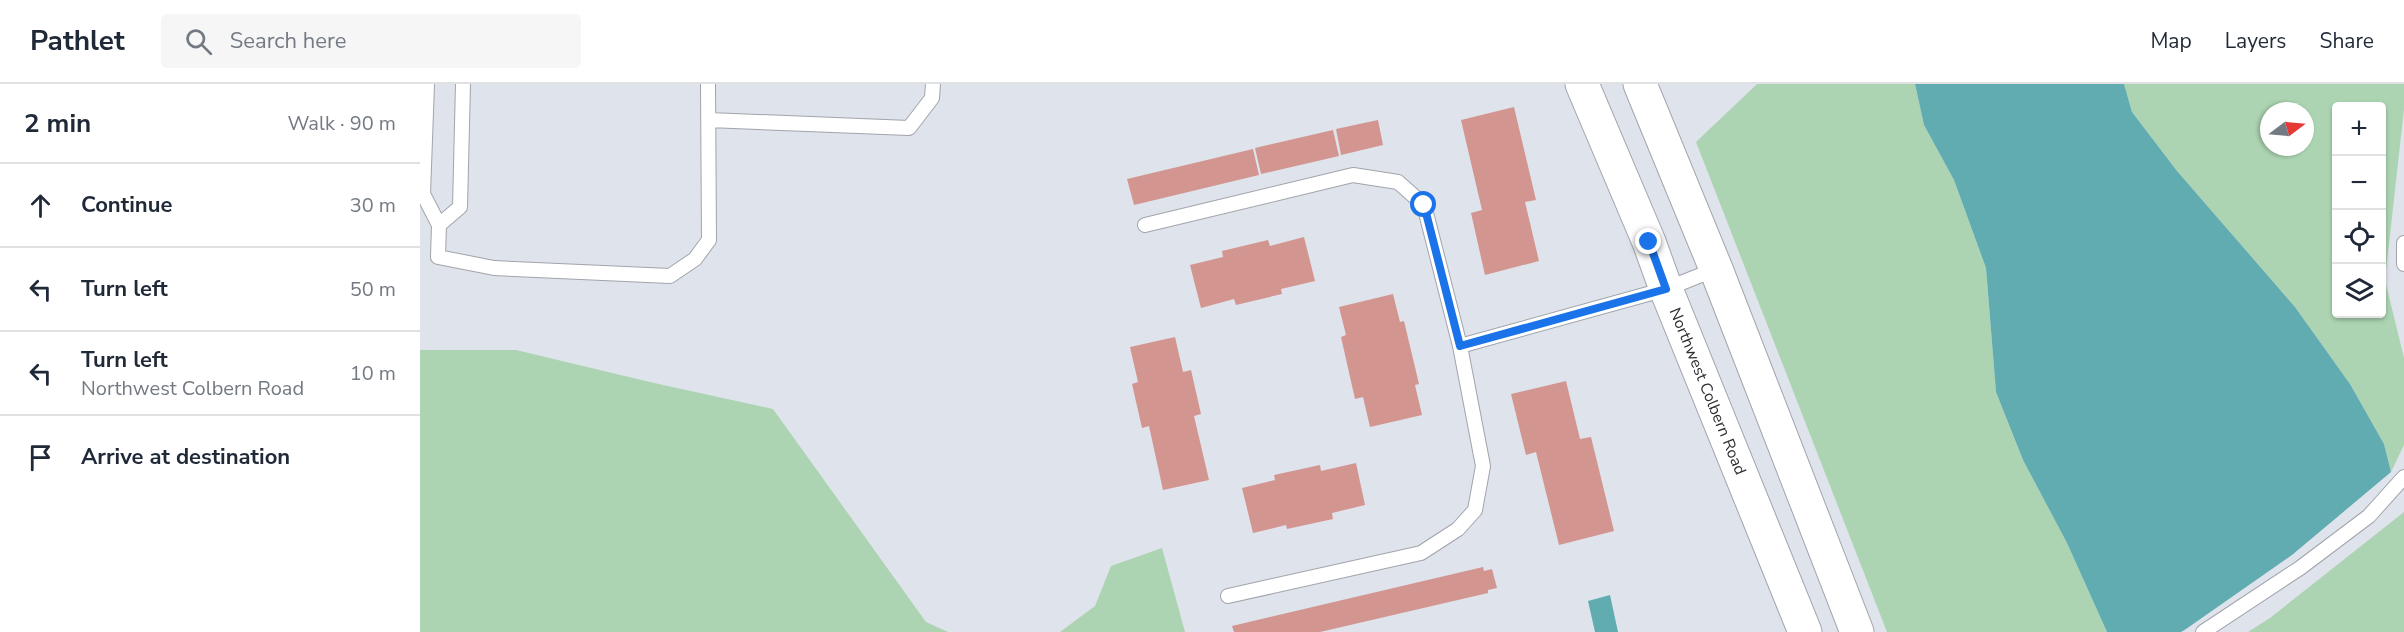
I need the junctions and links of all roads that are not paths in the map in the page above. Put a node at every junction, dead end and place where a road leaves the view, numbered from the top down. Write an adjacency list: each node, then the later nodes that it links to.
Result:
1 (427, 84): 8 (lane)
2 (463, 84): 8 (lane)
3 (708, 84): 7 (lane)
4 (933, 84): 7 (lane)
5 (1582, 84): 13 (main road, Northwest Colbern Road)
6 (1640, 84): 12 (main road)
7 (709, 120): 8 (lane)
8 (439, 225)
9 (1145, 225): 14 (lane)
10 (2404, 243): 11 (lane)
11 (2404, 264)
12 (1716, 269): 13 (lane); 18 (main road)
13 (1666, 289): 14 (lane); 17 (main road, Northwest Colbern Road)
14 (1460, 346): 16 (lane)
15 (2404, 477): 19 (lane)
16 (1228, 596)
17 (1805, 632)
18 (1857, 632)
19 (2203, 632)

